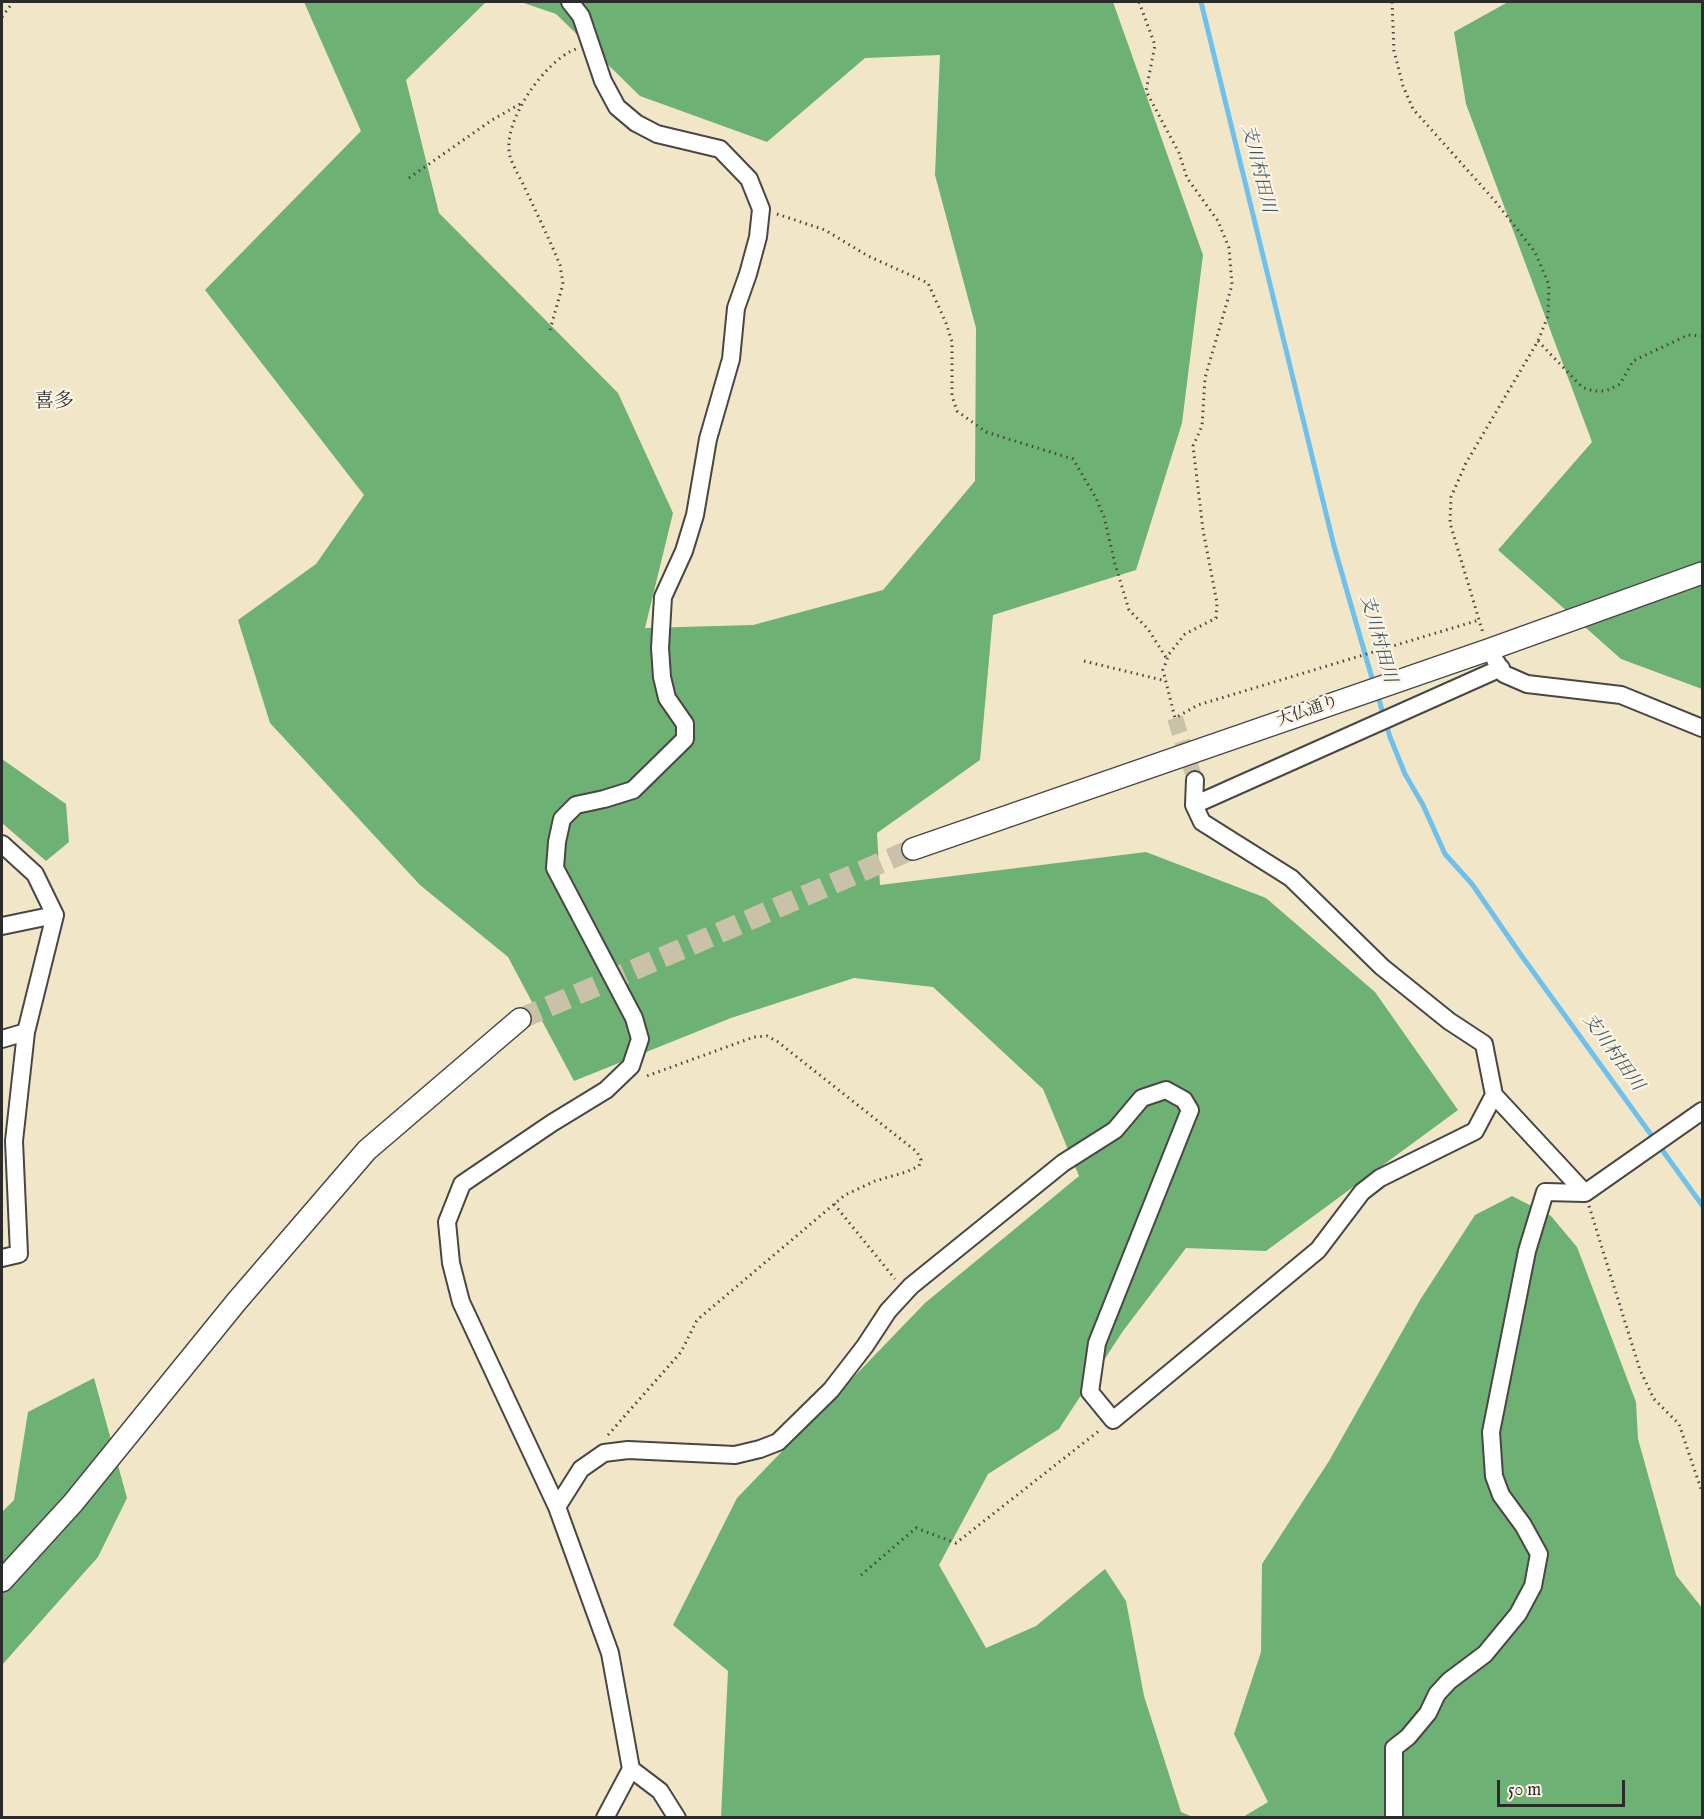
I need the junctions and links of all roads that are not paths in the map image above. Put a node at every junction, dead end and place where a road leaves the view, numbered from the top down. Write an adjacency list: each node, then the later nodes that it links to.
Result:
1 (570, 2): 20 (street)
2 (1702, 573): 3 (street, 大仏通り)
3 (1488, 650): 4 (street); 9 (street, 大仏通り)
4 (1501, 668): 5 (street); 7 (street)
5 (1702, 728)
6 (1196, 780): 7 (street)
7 (1194, 805): 15 (street)
8 (2, 844): 10 (street)
9 (913, 849)
10 (55, 915): 11 (street); 13 (street)
11 (2, 926)
12 (519, 1019): 21 (street)
13 (26, 1032): 14 (street); 17 (street)
14 (2, 1039)
15 (1494, 1095): 18 (street); 20 (street)
16 (1702, 1111): 18 (street)
17 (8, 1143): 19 (street)
18 (1585, 1193): 25 (street)
19 (2, 1258)
20 (556, 1507): 22 (street)
21 (2, 1581)
22 (631, 1769): 23 (street); 24 (street)
23 (605, 1818)
24 (677, 1818)
25 (1394, 1818)

